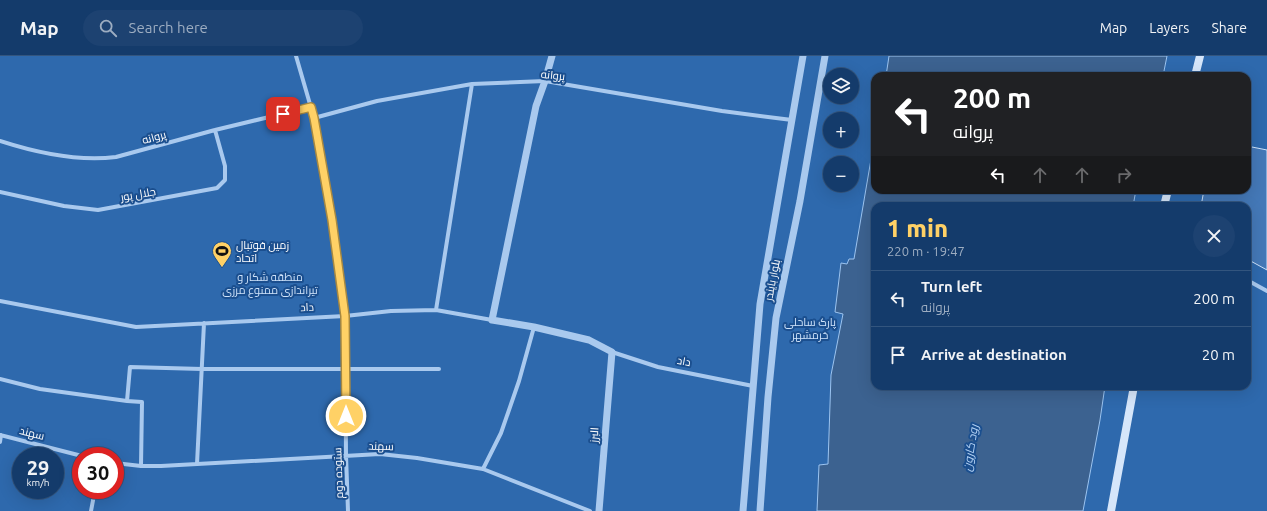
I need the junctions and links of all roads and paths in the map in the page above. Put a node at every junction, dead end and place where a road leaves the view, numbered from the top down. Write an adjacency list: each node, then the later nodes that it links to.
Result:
1 (296, 56): 9 (street, ستوده دوم)
2 (552, 56): 7 (street)
3 (803, 56): 11 (street, بلوار بایندر)
4 (826, 56): 45 (street, بلوار بایندر)
5 (1200, 56): 6 (main road)
6 (1196, 72)
7 (546, 82): 8 (street, پروانه); 11 (street, پروانه); 20 (street)
8 (472, 84): 10 (street, پروانه); 18 (street)
9 (311, 107): 10 (street, ستوده دوم); 12 (street, پروانه)
10 (314, 118): 19 (street, ستوده دوم)
11 (792, 120): 28 (street, بلوار بایندر)
12 (215, 130): 13 (street, پروانه); 14 (street, جلال پور)
13 (0, 141)
14 (0, 192)
15 (1251, 282): 16 (street)
16 (1267, 291)
17 (0, 301): 21 (street, داد)
18 (436, 310): 19 (street, داد); 20 (street, داد)
19 (345, 316): 21 (street, داد); 26 (street, ستوده دوم)
20 (492, 320): 22 (street, داد)
21 (204, 323): 24 (street)
22 (534, 327): 23 (street, داد); 38 (street)
23 (612, 352): 28 (street, داد); 43 (street, البرز)
24 (202, 369): 26 (street); 30 (street); 36 (street)
25 (439, 369): 26 (street)
26 (346, 370): 34 (street, ستوده دوم)
27 (0, 380): 30 (street)
28 (753, 386): 44 (street, بلوار بایندر)
29 (1133, 390): 46 (main road)
30 (127, 401): 37 (street)
31 (1, 435): 32 (street); 33 (street, سهند)
32 (0, 442)
33 (72, 453)
34 (346, 455): 36 (street, سهند); 38 (street, سهند); 41 (street, ستوده دوم)
35 (124, 464): 37 (street, سهند)
36 (197, 464): 37 (street, سهند)
37 (142, 466)
38 (483, 469): 42 (street, سهند)
39 (93, 499): 40 (street)
40 (91, 511)
41 (348, 511)
42 (590, 511)
43 (600, 511)
44 (743, 511)
45 (760, 511)
46 (1111, 511)

